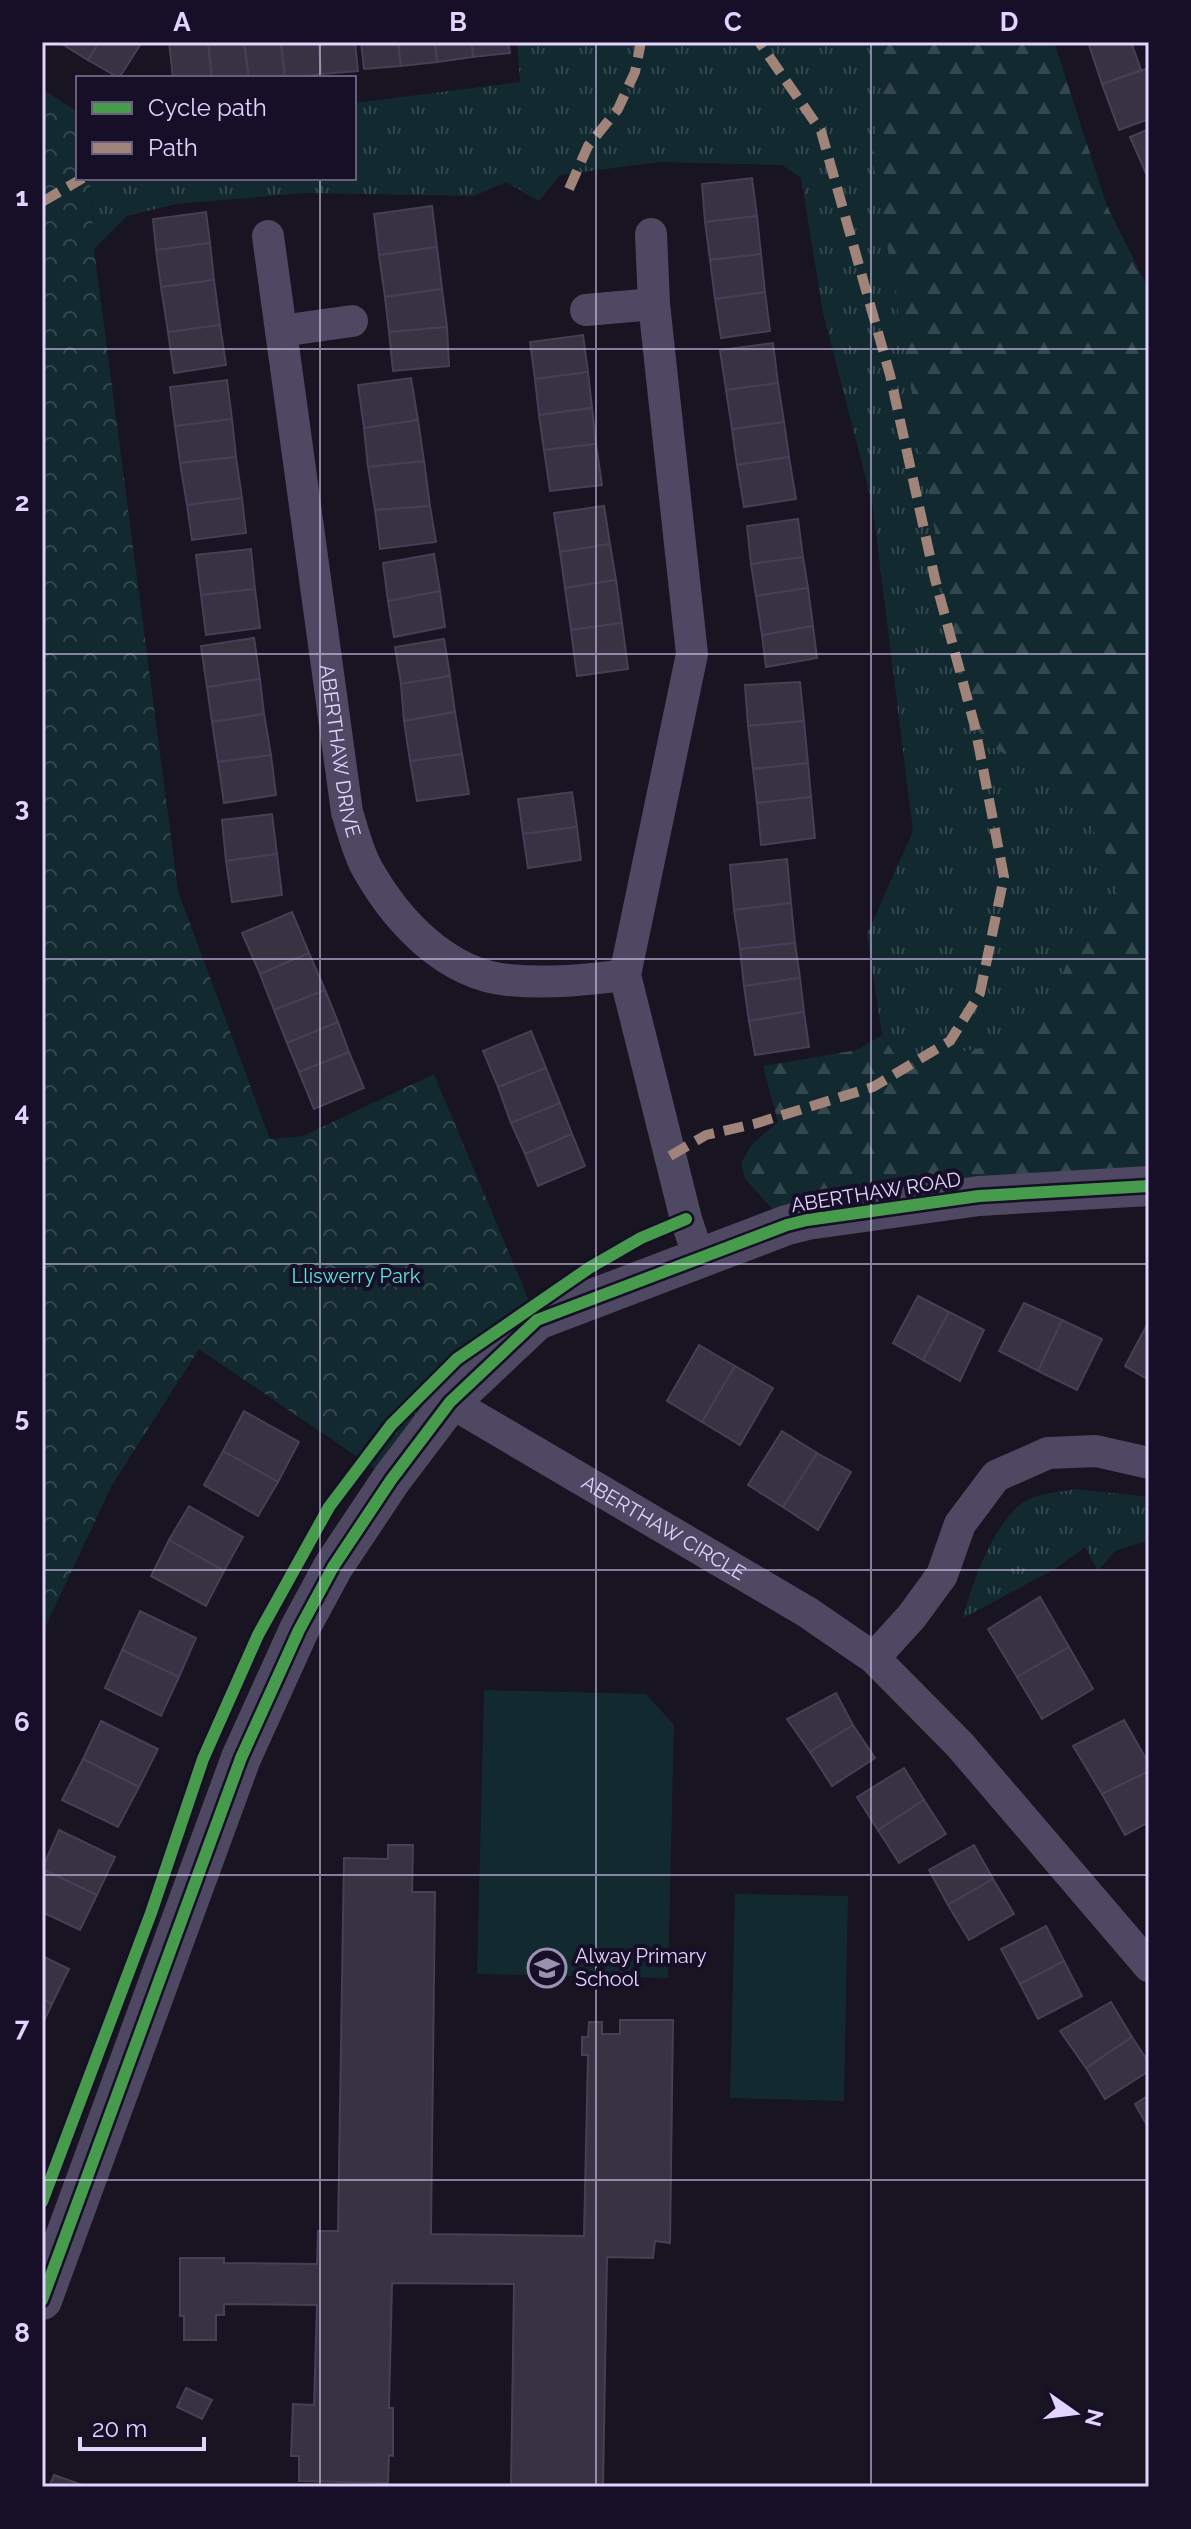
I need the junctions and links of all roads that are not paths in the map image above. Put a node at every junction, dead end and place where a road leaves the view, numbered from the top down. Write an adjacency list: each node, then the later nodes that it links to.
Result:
1 (651, 234): 3 (street)
2 (268, 236): 6 (street, ABERTHAW DRIVE)
3 (654, 304): 4 (street); 7 (street)
4 (586, 310)
5 (352, 321): 6 (street)
6 (281, 331): 7 (street, ABERTHAW DRIVE)
7 (625, 975): 9 (street)
8 (1149, 1186): 9 (street, ABERTHAW ROAD)
9 (699, 1258): 10 (street, ABERTHAW ROAD)
10 (450, 1402): 12 (street, ABERTHAW CIRCLE); 14 (street, ABERTHAW ROAD)
11 (1149, 1463): 12 (street)
12 (874, 1658): 13 (street, ABERTHAW CIRCLE)
13 (1149, 1966)
14 (42, 2300)

